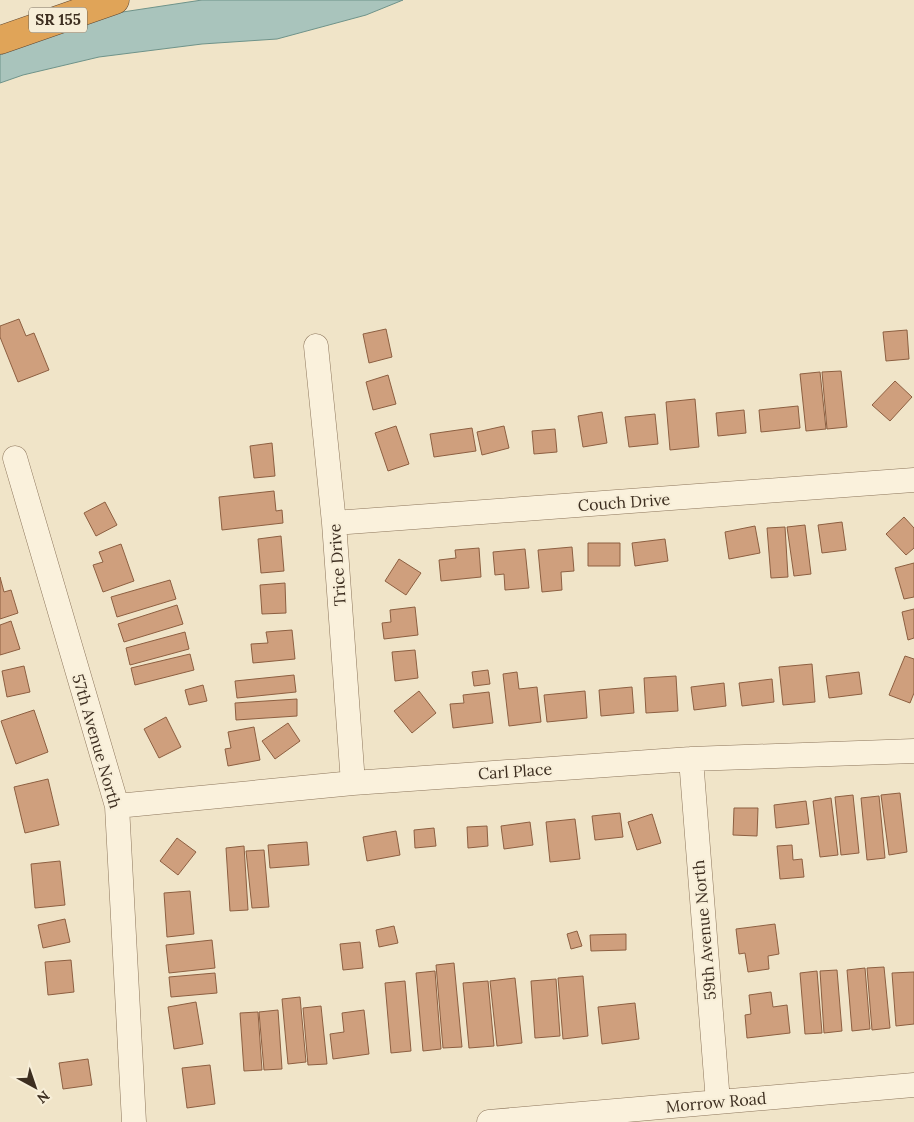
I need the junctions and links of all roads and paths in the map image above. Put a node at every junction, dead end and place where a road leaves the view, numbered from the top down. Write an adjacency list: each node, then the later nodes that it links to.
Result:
1 (115, 0): 2 (highway, SR 155)
2 (0, 40)
3 (316, 346): 6 (street, Trice Drive)
4 (15, 458): 10 (street, 57th Avenue North)
5 (914, 480): 6 (street, Couch Drive)
6 (334, 523): 9 (street, Trice Drive)
7 (914, 751): 8 (street, Carl Place)
8 (691, 759): 9 (street, Carl Place); 12 (street, 59th Avenue North)
9 (353, 783): 10 (street, Carl Place)
10 (117, 806): 13 (street, 57th Avenue North)
11 (914, 1085): 12 (street, Morrow Road)
12 (718, 1102): 15 (street, Morrow Road)
13 (134, 1122)
14 (489, 1122): 15 (street, Morrow Road)
15 (495, 1122)

